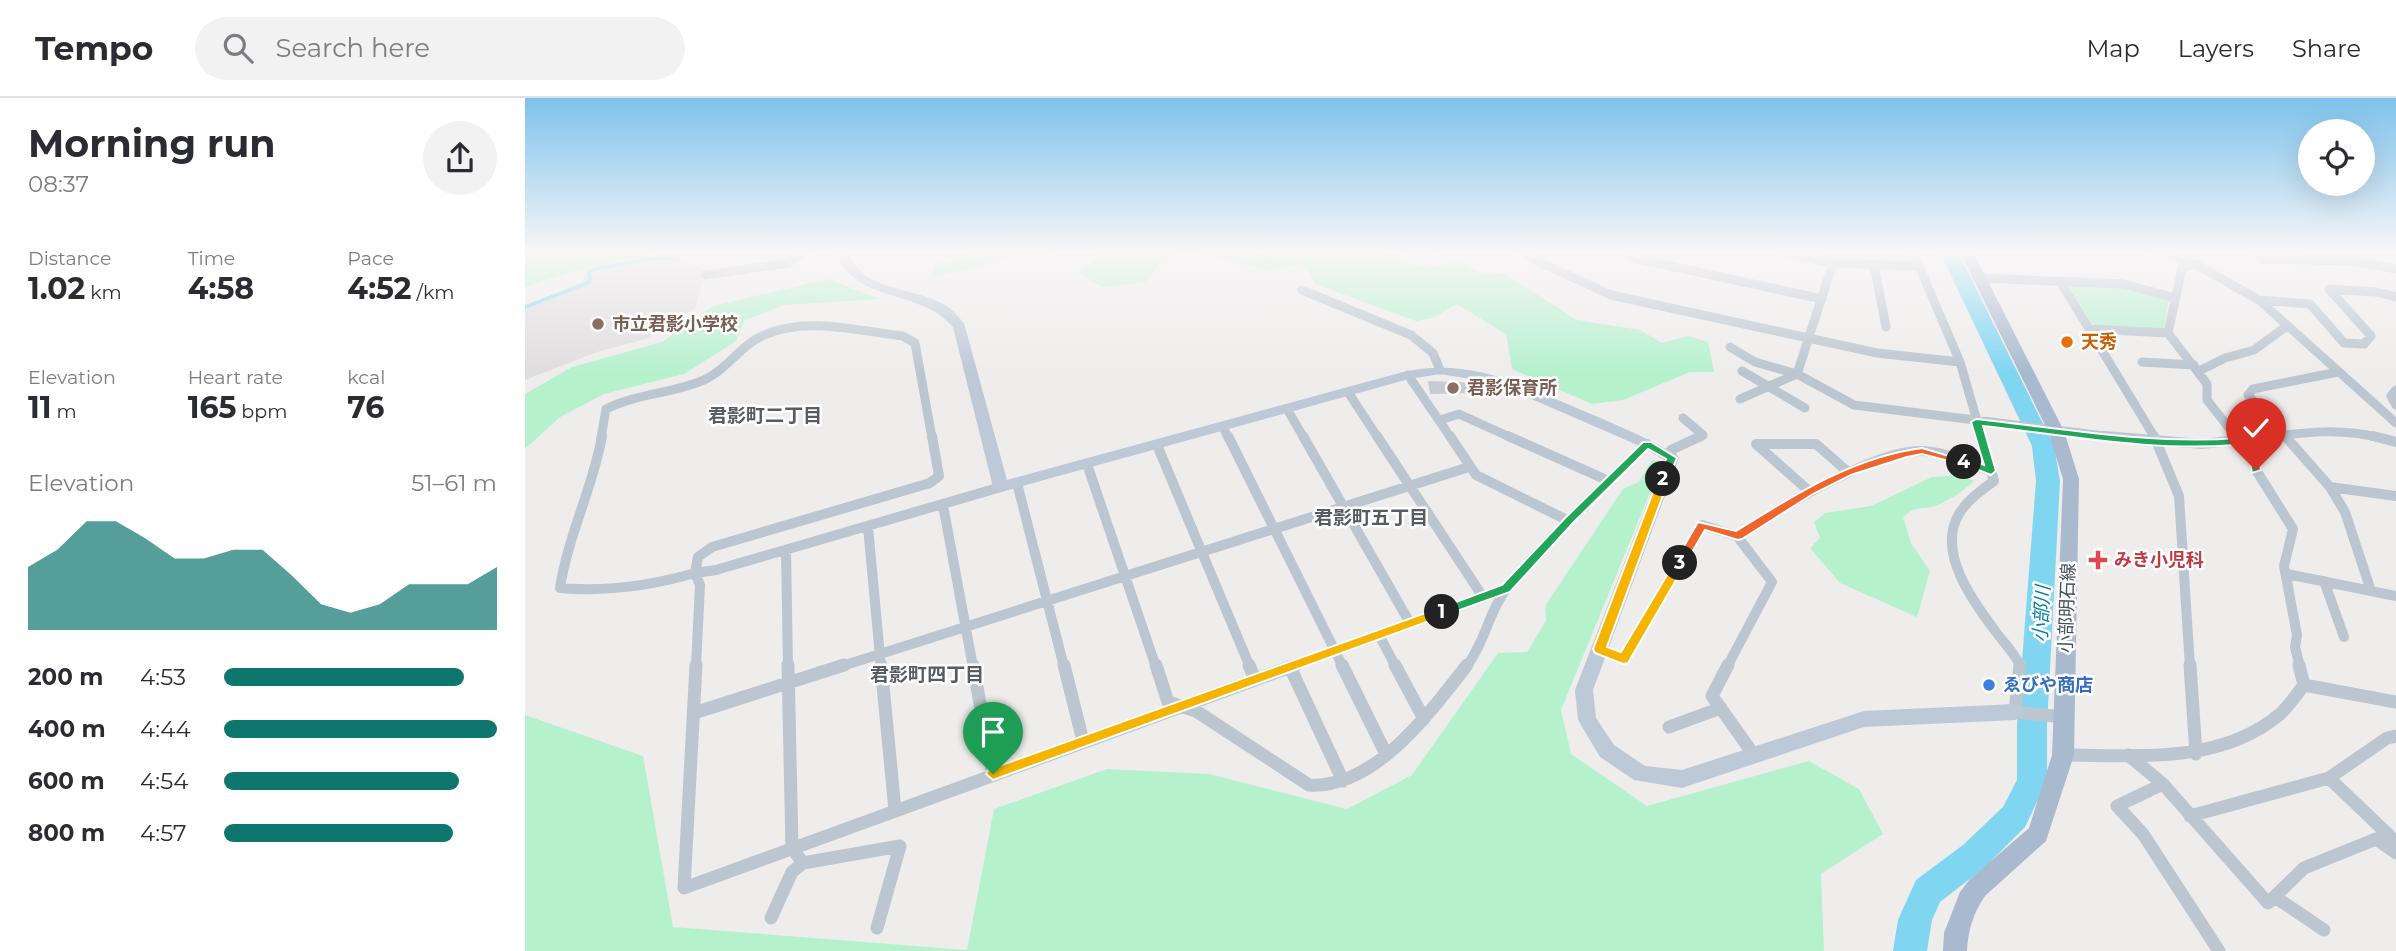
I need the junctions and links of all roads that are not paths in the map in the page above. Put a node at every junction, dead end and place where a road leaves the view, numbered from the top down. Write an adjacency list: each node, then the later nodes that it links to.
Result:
1 (896, 292): 58 (street)
2 (1306, 292): 28 (street)
3 (1604, 292): 23 (street)
4 (1789, 292): 17 (street)
5 (1824, 292): 17 (street)
6 (1879, 292): 20 (street)
7 (1930, 292): 25 (street)
8 (1984, 292): 45 (main road, 小部明石線)
9 (2067, 292): 21 (street)
10 (2153, 292): 16 (street)
11 (2176, 292): 16 (street)
12 (2246, 292): 18 (street)
13 (2332, 292): 18 (street)
14 (2373, 292): 15 (street)
15 (2396, 297)
16 (2175, 298): 22 (street)
17 (1822, 299): 23 (street)
18 (2259, 300): 19 (street)
19 (2287, 326): 27 (street); 30 (street)
20 (1886, 327)
21 (2089, 329): 22 (street); 48 (street)
22 (2168, 333): 27 (street)
23 (1810, 338): 25 (street); 31 (street)
24 (1730, 346): 31 (street)
25 (1960, 362): 42 (street)
26 (2142, 362): 27 (street)
27 (2197, 368): 47 (street)
28 (1440, 370): 32 (street); 50 (street)
29 (1742, 371): 33 (street)
30 (2338, 372): 43 (street); 46 (street)
31 (1797, 374): 33 (street); 42 (street)
32 (1408, 375): 35 (street); 41 (street)
33 (1770, 386): 36 (street); 38 (street)
34 (2396, 390): 37 (street)
35 (1348, 392): 39 (street); 59 (street)
36 (1740, 400)
37 (2396, 405)
38 (1805, 408)
39 (1287, 409): 44 (street); 64 (street)
40 (1683, 418): 52 (street)
41 (1440, 421): 54 (street); 57 (street)
42 (1976, 422): 45 (street); 55 (street)
43 (2396, 423)
44 (1223, 427): 51 (street); 67 (street)
45 (2049, 430): 48 (street); 96 (main road, 小部明石線)
46 (2284, 435): 47 (street); 49 (street); 60 (street)
47 (2238, 441): 48 (street); 72 (street)
48 (2158, 442): 102 (street)
49 (2396, 442)
50 (1647, 444): 52 (street); 57 (street)
51 (1157, 445): 53 (street); 70 (street)
52 (1672, 458): 84 (street)
53 (1087, 464): 58 (street); 73 (street)
54 (1469, 467): 59 (street); 65 (street)
55 (1991, 471): 56 (street); 94 (street)
56 (1848, 472): 61 (street); 61 (street)
57 (1609, 481): 65 (street)
58 (1009, 485): 63 (street); 79 (street)
59 (1409, 485): 64 (street); 78 (street)
60 (2330, 487): 62 (street); 76 (street)
61 (1809, 491): 68 (street)
62 (2396, 496)
63 (943, 505): 66 (street); 81 (street)
64 (1343, 506): 67 (street); 80 (street)
65 (1569, 520): 75 (street)
66 (868, 527): 69 (street); 86 (street)
67 (1275, 528): 70 (street); 85 (street)
68 (1738, 536): 84 (street); 93 (street)
69 (786, 550): 71 (street); 89 (street)
70 (1203, 552): 73 (street); 88 (street)
71 (695, 573): 71 (street); 95 (street)
72 (2287, 574): 74 (street); 90 (street)
73 (1125, 576): 79 (street); 92 (street)
74 (2324, 581): 76 (street); 83 (street)
75 (1506, 589): 78 (street); 97 (street)
76 (2371, 591): 77 (street)
77 (2396, 596)
78 (1483, 597): 80 (street)
79 (1048, 600): 81 (street); 100 (street)
80 (1410, 623): 82 (street)
81 (965, 626): 86 (street); 106 (street)
82 (1379, 635): 85 (street); 97 (street)
83 (2344, 637)
84 (1599, 649): 103 (street)
85 (1335, 650): 87 (street); 101 (street)
86 (879, 654): 89 (street); 110 (street)
87 (1290, 667): 88 (street); 108 (street)
88 (1255, 680): 92 (street)
89 (788, 683): 95 (street); 114 (street)
90 (2304, 685): 91 (street); 102 (street)
91 (2396, 702)
92 (1180, 707): 100 (street); 108 (street)
93 (1721, 708): 98 (street); 103 (street)
94 (2015, 712): 96 (street); 103 (street)
95 (694, 713): 114 (street)
96 (2055, 716): 104 (main road, 小部明石線)
97 (1424, 719): 101 (street)
98 (1669, 727)
99 (2396, 736): 107 (street)
100 (1083, 741): 106 (street)
101 (1386, 754): 108 (street)
102 (2196, 754): 105 (street)
103 (1754, 755)
104 (2063, 755): 105 (street); 121 (main road, 小部明石線)
105 (2128, 755): 109 (street)
106 (993, 774): 110 (street)
107 (2329, 778): 111 (street); 112 (street)
108 (1342, 781)
109 (2163, 784): 111 (street); 122 (street)
110 (895, 810): 114 (street)
111 (2190, 816): 117 (street)
112 (2389, 828): 113 (street)
113 (2396, 842)
114 (792, 848): 116 (street)
115 (2396, 853): 117 (street)
116 (803, 863): 118 (street); 119 (street)
117 (2275, 897): 120 (street)
118 (771, 918)
119 (877, 928)
120 (2324, 930)
121 (1955, 951)
122 (2219, 951)

